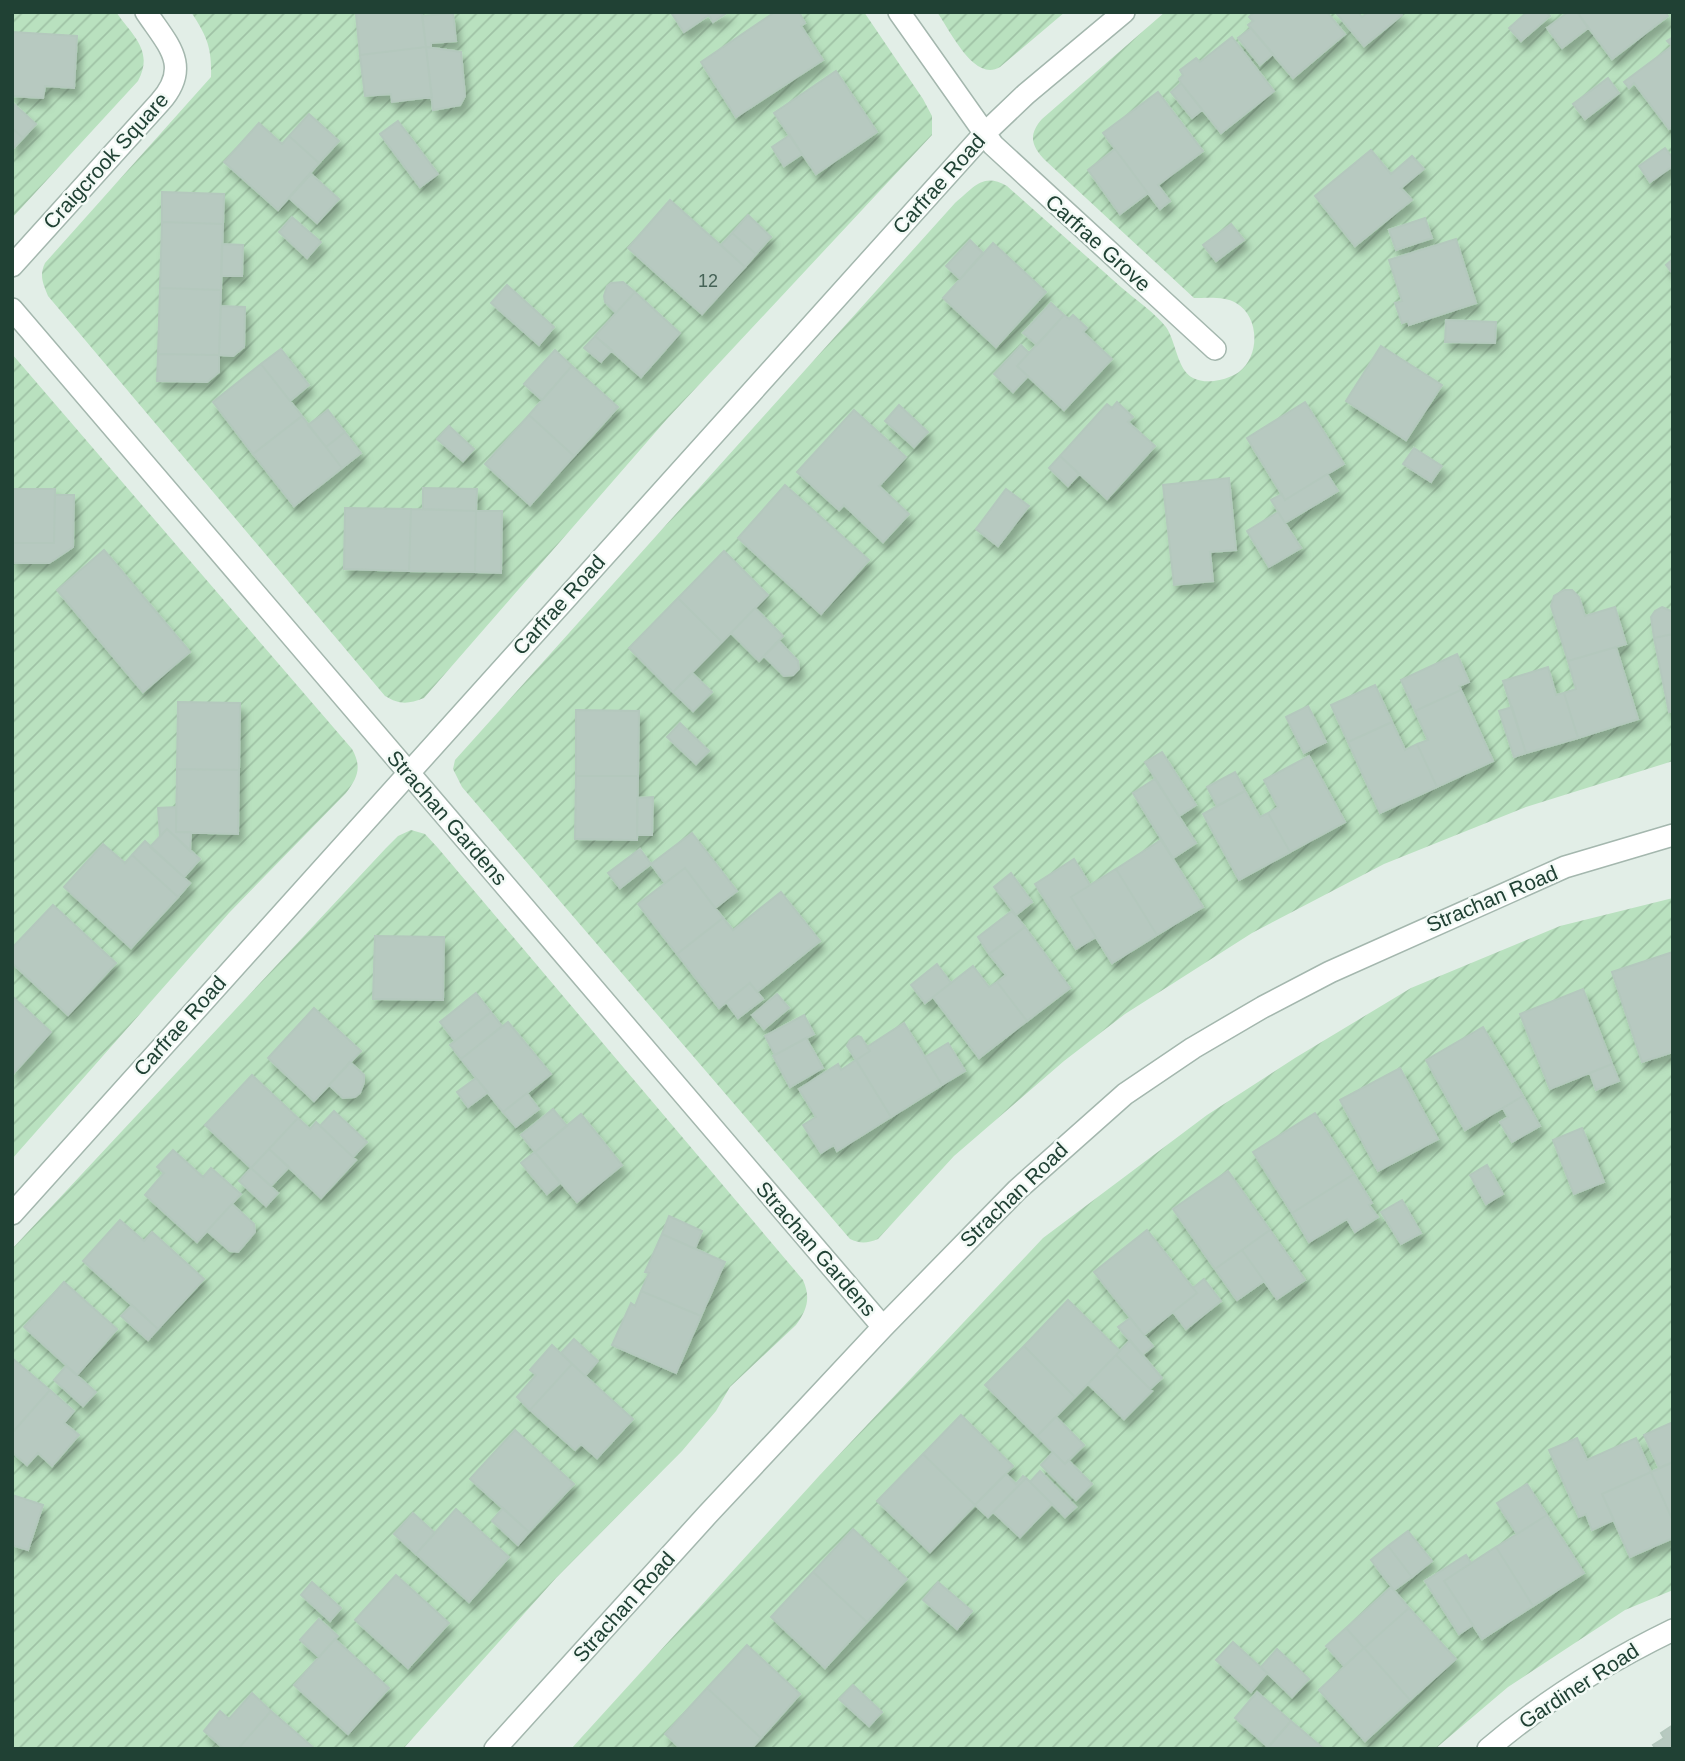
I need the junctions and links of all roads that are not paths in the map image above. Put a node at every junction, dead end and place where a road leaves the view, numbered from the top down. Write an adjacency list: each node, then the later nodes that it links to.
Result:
1 (146, 12): 5 (street, Craigcrook Square)
2 (899, 12): 4 (street, Carfrae Grove)
3 (1124, 12): 4 (street, Carfrae Road)
4 (984, 134): 7 (street, Carfrae Grove); 8 (street, Carfrae Road)
5 (12, 266)
6 (12, 309): 8 (street, Strachan Gardens)
7 (1216, 349)
8 (408, 772): 10 (street, Carfrae Road); 11 (street, Strachan Gardens)
9 (1673, 835): 11 (street, Strachan Road)
10 (12, 1214)
11 (883, 1326): 13 (street, Strachan Road)
12 (1673, 1630): 14 (street, Gardiner Road)
13 (495, 1749)
14 (1488, 1749)

